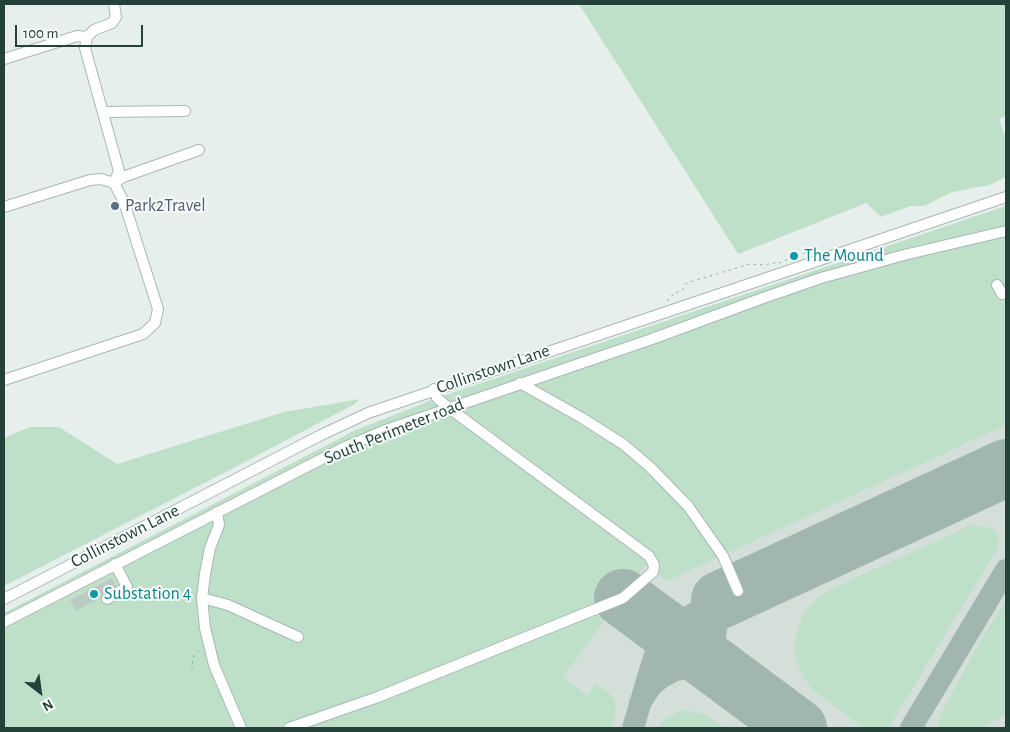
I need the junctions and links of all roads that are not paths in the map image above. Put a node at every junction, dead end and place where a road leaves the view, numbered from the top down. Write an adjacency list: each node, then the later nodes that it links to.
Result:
1 (114, 4): 2 (street)
2 (87, 37): 3 (street); 4 (street)
3 (4, 59)
4 (103, 112): 5 (street); 7 (street)
5 (185, 112)
6 (199, 150): 7 (street)
7 (114, 183): 9 (street); 13 (street)
8 (1006, 198): 15 (street, Collinstown Lane)
9 (4, 207)
10 (1006, 231): 14 (street, South Perimeter road)
11 (997, 285): 12 (street)
12 (1006, 292)
13 (4, 380)
14 (520, 383): 16 (street, South Perimeter road); 19 (street)
15 (434, 389): 16 (street); 21 (street, Collinstown Lane)
16 (449, 408): 17 (street, South Perimeter road); 26 (street)
17 (217, 512): 18 (street, South Perimeter road); 20 (street)
18 (115, 564): 22 (street); 23 (street, South Perimeter road)
19 (738, 591)
20 (202, 598): 24 (street); 25 (street)
21 (4, 599)
22 (106, 599)
23 (4, 622)
24 (298, 637)
25 (241, 728)
26 (289, 728)

